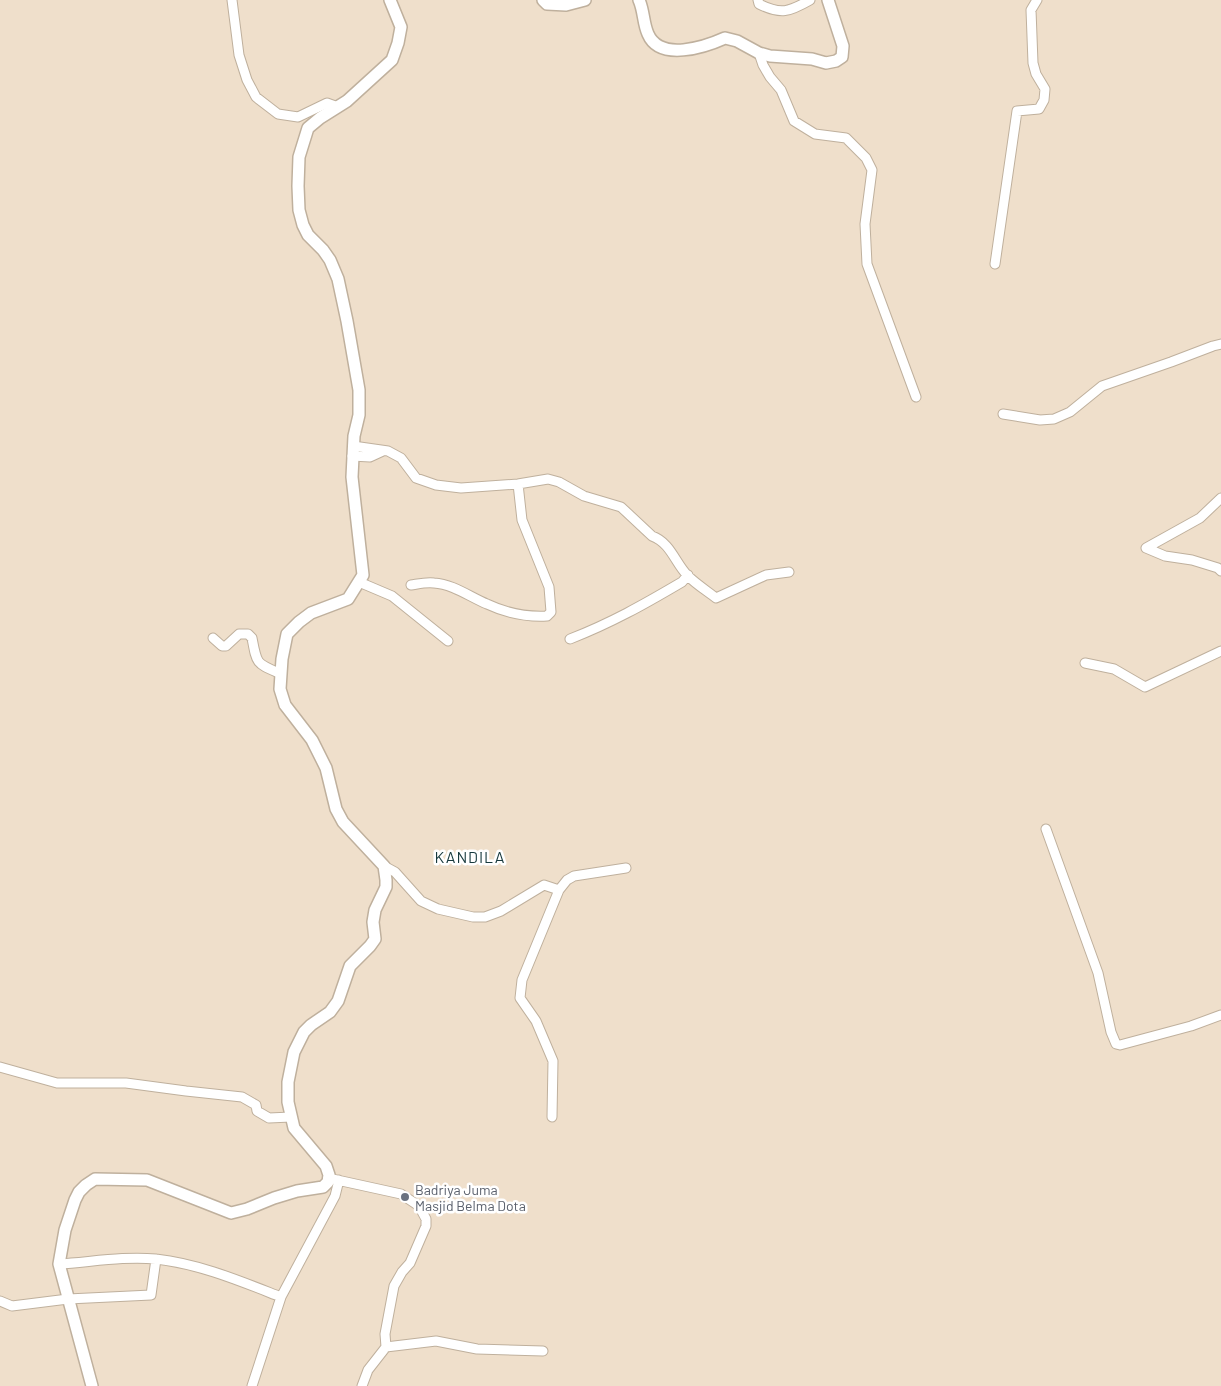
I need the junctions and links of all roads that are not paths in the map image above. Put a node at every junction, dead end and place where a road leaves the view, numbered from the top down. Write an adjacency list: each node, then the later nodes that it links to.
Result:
1 (232, 0): 11 (street)
2 (390, 0): 11 (main road)
3 (543, 0): 4 (main road)
4 (585, 0)
5 (639, 0): 10 (main road)
6 (758, 0): 7 (street)
7 (810, 0)
8 (828, 0): 10 (main road)
9 (1037, 0): 12 (street)
10 (759, 53): 14 (street)
11 (338, 107): 16 (main road)
12 (995, 264)
13 (1221, 344): 15 (street)
14 (916, 397)
15 (1003, 414)
16 (353, 451): 17 (street); 22 (main road)
17 (518, 484): 21 (street); 23 (street)
18 (1221, 498): 19 (street)
19 (1221, 571)
20 (789, 572): 21 (street)
21 (688, 575): 25 (street)
22 (359, 582): 26 (street); 29 (main road)
23 (411, 584)
24 (212, 638): 29 (street)
25 (570, 638)
26 (448, 641)
27 (1221, 651): 28 (street)
28 (1086, 662)
29 (281, 674): 31 (main road)
30 (1046, 829): 34 (street)
31 (384, 866): 33 (street); 36 (main road)
32 (626, 868): 33 (street)
33 (559, 890): 37 (street)
34 (1221, 1016)
35 (0, 1067): 36 (street)
36 (291, 1117): 38 (main road)
37 (552, 1117)
38 (334, 1179): 40 (main road); 41 (street); 44 (street)
39 (156, 1259): 40 (street); 41 (street); 42 (street)
40 (59, 1264): 42 (main road)
41 (281, 1297): 47 (street)
42 (68, 1299): 43 (street); 46 (main road)
43 (0, 1301)
44 (386, 1347): 45 (street); 48 (street)
45 (543, 1351)
46 (92, 1386)
47 (252, 1386)
48 (362, 1386)

